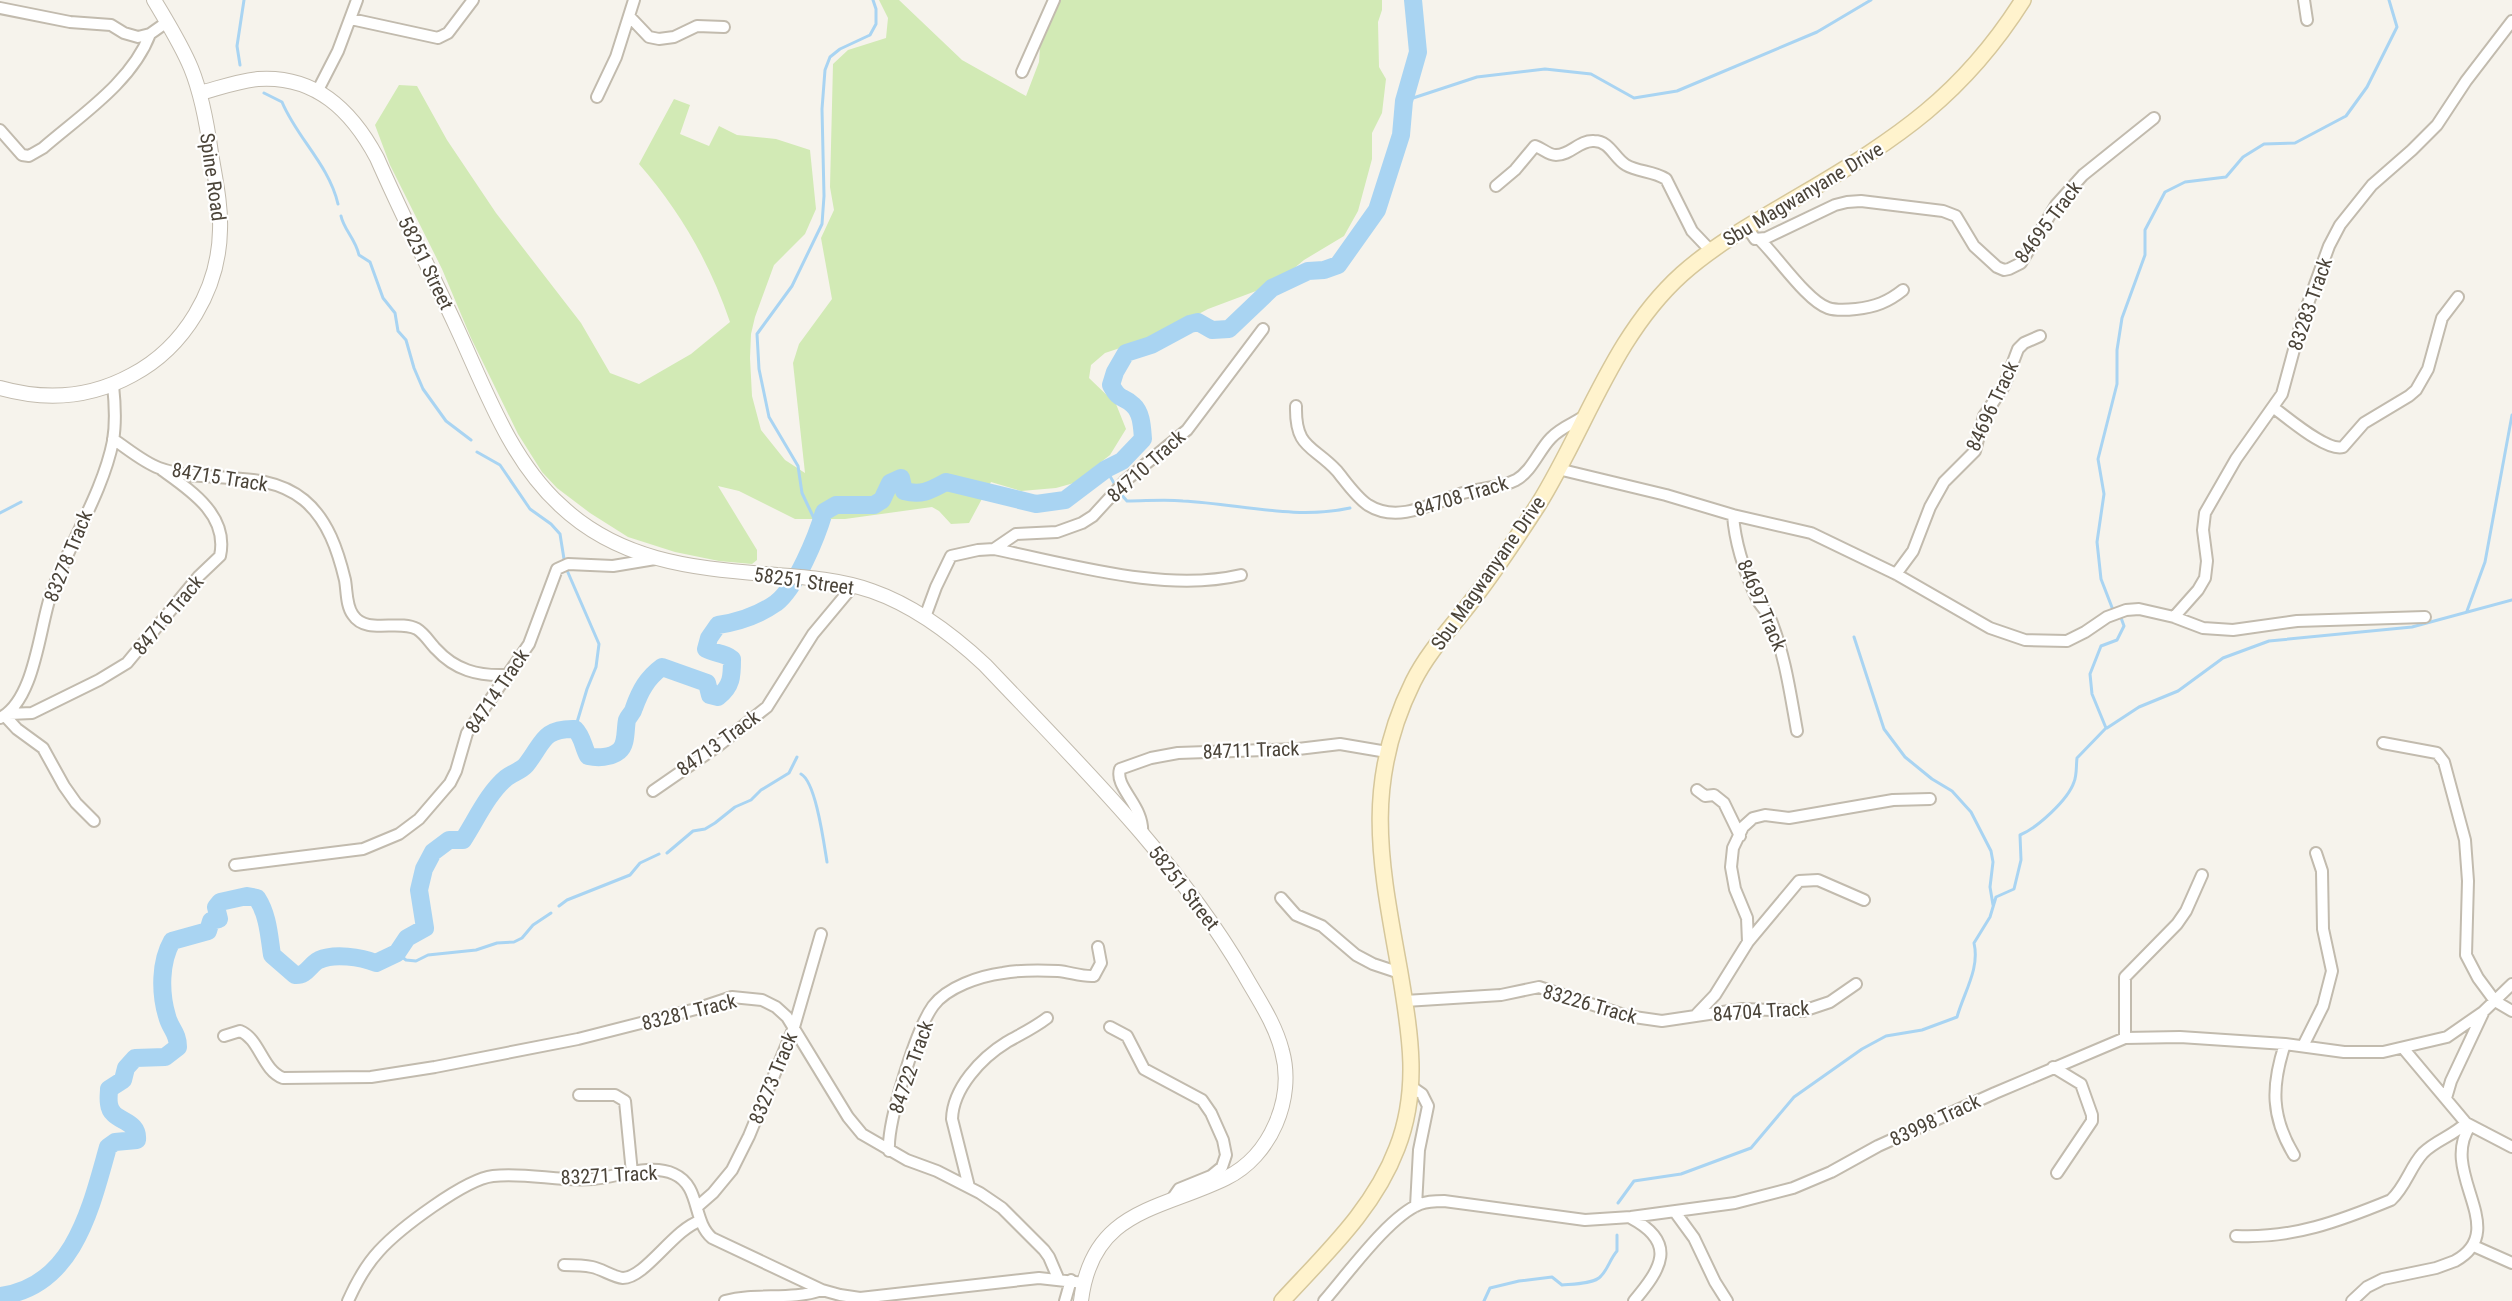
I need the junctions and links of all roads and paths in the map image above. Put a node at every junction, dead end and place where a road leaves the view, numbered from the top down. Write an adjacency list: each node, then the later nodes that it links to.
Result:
1 (154, 0): 13 (street, Spine Road)
2 (357, 0): 10 (street)
3 (473, 0): 10 (street)
4 (634, 0): 9 (street)
5 (1054, 0): 16 (street)
6 (2024, 0): 23 (main road, Sbu Magwanyane Drive)
7 (2304, 0): 11 (street)
8 (0, 8): 15 (street)
9 (629, 16): 14 (street); 19 (street)
10 (351, 19): 17 (street)
11 (2307, 20)
12 (2512, 21): 33 (street, 83283 Track)
13 (167, 22): 15 (street); 18 (street, Spine Road)
14 (724, 27)
15 (150, 34): 21 (street)
16 (1022, 72)
17 (318, 90): 18 (street, 58251 Street); 40 (street, 58251 Street)
18 (200, 93): 30 (street, Spine Road)
19 (597, 97)
20 (2154, 118): 24 (street, 84695 Track)
21 (0, 130)
22 (1496, 186): 25 (street)
23 (1747, 227): 24 (street); 25 (main road, Sbu Magwanyane Drive)
24 (1759, 239): 26 (street)
25 (1710, 251): 34 (main road, Sbu Magwanyane Drive)
26 (1903, 290)
27 (2458, 297): 33 (street)
28 (1263, 329): 39 (street, 84710 Track)
29 (2040, 336): 41 (street, 84696 Track)
30 (113, 386): 31 (street, Spine Road); 35 (street, 83278 Track)
31 (0, 388)
32 (1296, 406): 34 (street, 84708 Track)
33 (2274, 408): 45 (street, 83283 Track)
34 (1586, 416): 37 (main road, Sbu Magwanyane Drive)
35 (113, 438): 36 (street, 84715 Track); 48 (street, 83278 Track)
36 (159, 468): 47 (street, 84715 Track); 48 (street, 84716 Track)
37 (1558, 469): 38 (street); 51 (main road, Sbu Magwanyane Drive)
38 (1733, 515): 41 (street); 49 (street, 84697 Track)
39 (994, 549): 42 (street); 44 (street)
40 (655, 559): 43 (street, 58251 Street); 47 (street, 84714 Track)
41 (1896, 573): 45 (street)
42 (1241, 575)
43 (853, 586): 44 (street, 58251 Street); 53 (street, 84713 Track)
44 (925, 617): 56 (street, 58251 Street)
45 (2174, 617): 46 (street)
46 (2425, 617)
47 (505, 675): 59 (street, 84714 Track)
48 (5, 716): 55 (street)
49 (1797, 731)
50 (2383, 743): 70 (street)
51 (1387, 752): 56 (street, 84711 Track); 66 (main road, Sbu Magwanyane Drive)
52 (1697, 790): 57 (street)
53 (652, 791)
54 (1930, 799): 57 (street)
55 (94, 821)
56 (1142, 834): 93 (street, 58251 Street)
57 (1740, 836): 64 (street)
58 (2316, 854): 80 (street)
59 (235, 865)
60 (2202, 875): 78 (street)
61 (1281, 898): 66 (street)
62 (1864, 900): 64 (street)
63 (821, 934): 76 (street, 83273 Track)
64 (1748, 942): 73 (street)
65 (1098, 947): 88 (street, 84722 Track)
66 (1400, 973): 69 (main road, Sbu Magwanyane Drive)
67 (1856, 984): 73 (street, 84704 Track)
68 (2512, 984): 70 (street)
69 (1405, 1001): 73 (street, 83226 Track); 83 (main road, Sbu Magwanyane Drive)
70 (2495, 1001): 71 (street); 72 (street)
71 (2512, 1011)
72 (2483, 1012): 81 (street, 83998 Track); 85 (street)
73 (1695, 1017)
74 (1047, 1018): 92 (street)
75 (1110, 1027): 93 (street)
76 (794, 1028): 77 (street, 83281 Track); 88 (street, 83281 Track); 94 (street, 83273 Track)
77 (224, 1035)
78 (2124, 1038): 79 (street, 83998 Track); 82 (street, 83998 Track)
79 (2285, 1044): 80 (street, 83998 Track); 89 (street)
80 (2303, 1046): 81 (street, 83998 Track)
81 (2403, 1048): 85 (street)
82 (2053, 1068): 91 (street); 96 (street, 83998 Track)
83 (1412, 1088): 95 (street); 110 (main road, Sbu Magwanyane Drive)
84 (579, 1095): 90 (street)
85 (2446, 1098): 86 (street)
86 (2468, 1125): 87 (street); 99 (street); 100 (street)
87 (2512, 1148)
88 (889, 1151): 92 (street, 83281 Track)
89 (2294, 1155)
90 (632, 1173): 94 (street, 83271 Track); 106 (street, 83271 Track)
91 (2057, 1173)
92 (969, 1187): 103 (street, 83281 Track)
93 (1172, 1199): 104 (street, 58251 Street)
94 (697, 1207): 98 (street, 83271 Track)
95 (1411, 1209): 97 (street, 83998 Track); 111 (street)
96 (1675, 1212): 97 (street, 83998 Track); 113 (street)
97 (1631, 1217): 112 (street)
98 (700, 1221): 102 (street); 105 (street, 83271 Track)
99 (2236, 1236)
100 (2476, 1247): 101 (street); 114 (street)
101 (2512, 1263)
102 (564, 1265)
103 (1058, 1278): 104 (street, 83271 Track); 105 (street, 83271 Track)
104 (1078, 1281): 108 (street); 109 (street, 58251 Street)
105 (822, 1290): 107 (street)
106 (348, 1301)
107 (725, 1301)
108 (1065, 1301)
109 (1081, 1301)
110 (1282, 1301)
111 (1324, 1301)
112 (1634, 1301)
113 (1727, 1301)
114 (2352, 1301)

